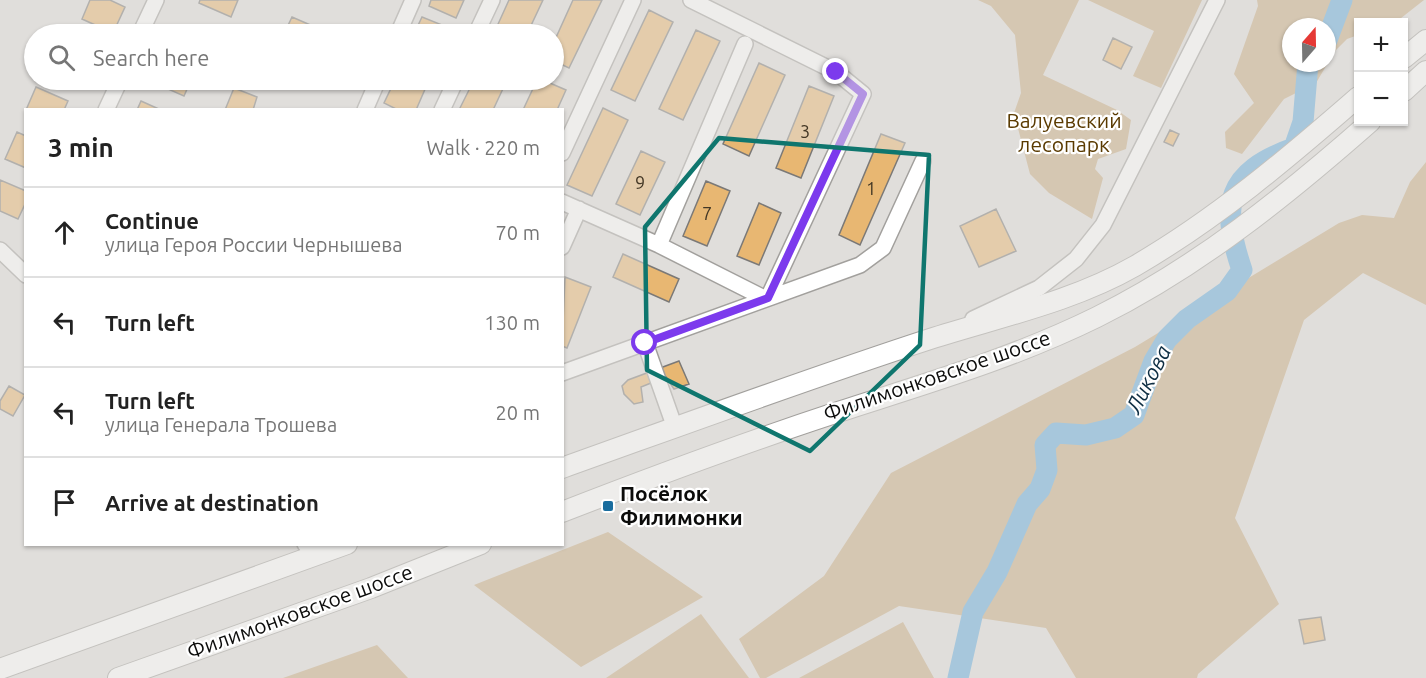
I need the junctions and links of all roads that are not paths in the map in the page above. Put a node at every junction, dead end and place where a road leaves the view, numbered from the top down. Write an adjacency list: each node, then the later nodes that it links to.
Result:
1 (156, 0): 7 (street)
2 (413, 0): 8 (street)
3 (492, 0): 9 (street)
4 (633, 0): 23 (street)
5 (691, 0): 31 (street)
6 (1217, 0): 32 (street)
7 (145, 24)
8 (402, 24)
9 (481, 24)
10 (1426, 40): 12 (main road)
11 (745, 44): 28 (street)
12 (1408, 55)
13 (1426, 71): 14 (main road)
14 (1408, 87)
15 (115, 90): 19 (street)
16 (374, 90): 20 (street)
17 (451, 90): 21 (street)
18 (1354, 101): 32 (main road, Филимонковское шоссе)
19 (107, 108)
20 (366, 108)
21 (443, 108)
22 (1365, 126): 37 (main road, Филимонковское шоссе)
23 (564, 149)
24 (923, 161): 31 (street)
25 (564, 203): 26 (street)
26 (579, 209): 27 (street); 28 (street)
27 (564, 243)
28 (659, 245): 31 (street)
29 (0, 250): 30 (street)
30 (24, 273)
31 (767, 298): 33 (street)
32 (929, 339): 35 (main road, Филимонковское шоссе)
33 (645, 343): 34 (street); 35 (street)
34 (564, 372)
35 (675, 428): 36 (main road, Филимонковское шоссе)
36 (564, 467)
37 (564, 511)
38 (335, 546): 40 (main road)
39 (476, 546): 42 (main road, Филимонковское шоссе)
40 (310, 550): 41 (main road)
41 (0, 669)
42 (118, 678)

